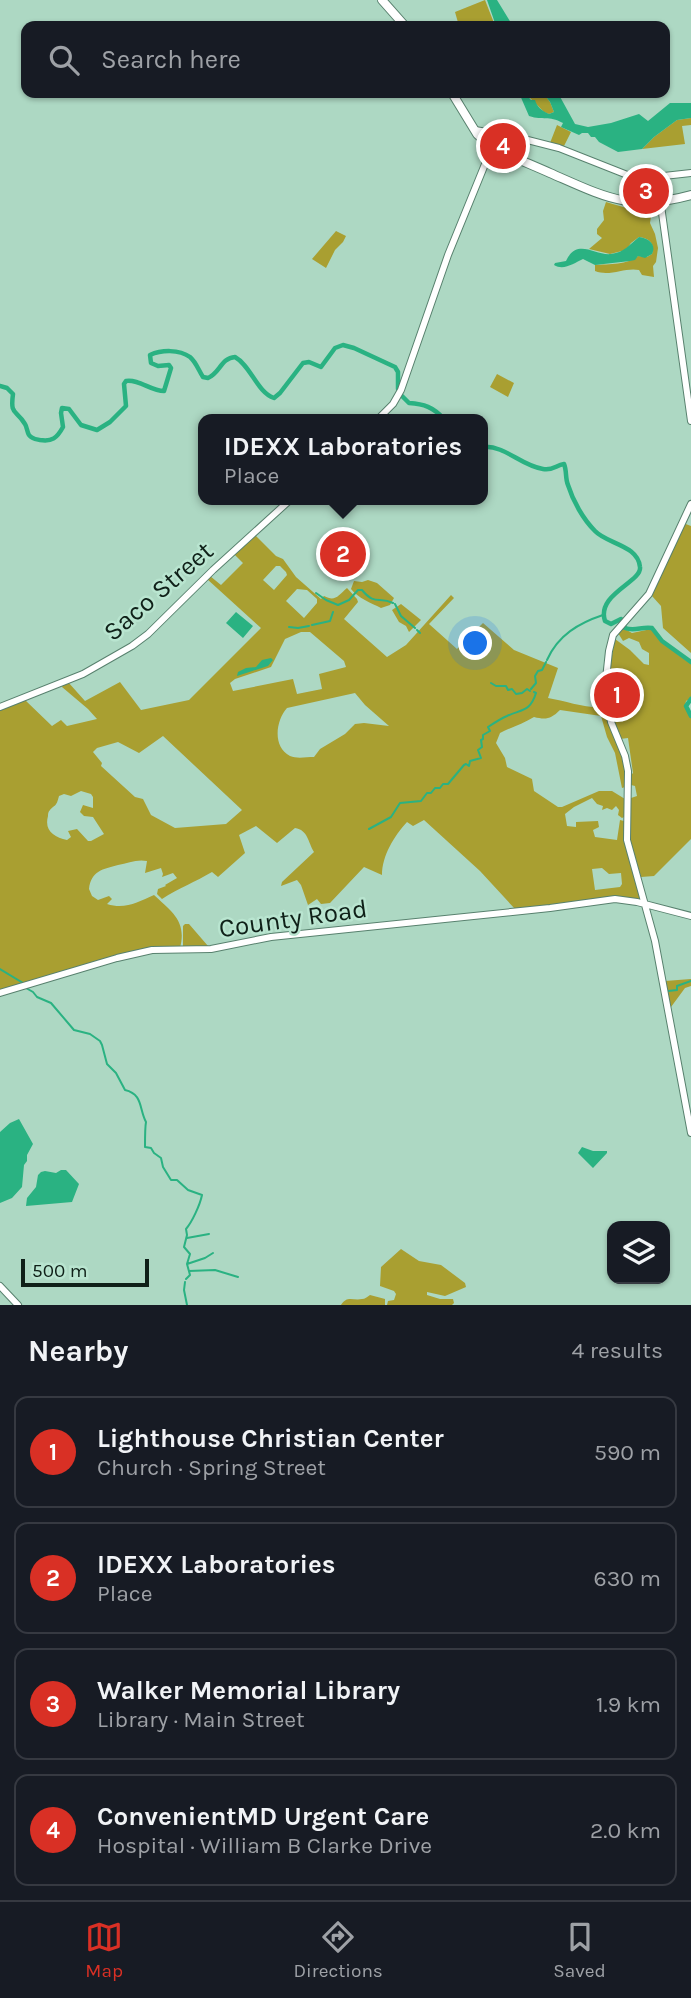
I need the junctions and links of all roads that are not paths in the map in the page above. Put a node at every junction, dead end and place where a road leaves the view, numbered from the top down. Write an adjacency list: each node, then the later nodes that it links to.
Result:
1 (382, 0): 2 (highway)
2 (401, 21)
3 (455, 98): 4 (highway)
4 (475, 129): 5 (highway); 7 (main road)
5 (491, 148): 9 (highway); 10 (main road)
6 (691, 173): 7 (main road)
7 (657, 177): 9 (main road)
8 (691, 197): 9 (highway)
9 (660, 204): 11 (main road)
10 (383, 414)
11 (691, 421)
12 (691, 503): 15 (main road)
13 (284, 505): 14 (main road, Saco Street)
14 (0, 707)
15 (647, 906): 16 (main road, County Road); 17 (main road, County Road); 18 (main road)
16 (691, 917)
17 (0, 993)
18 (691, 1133)
19 (0, 1286): 20 (main road)
20 (18, 1305)

